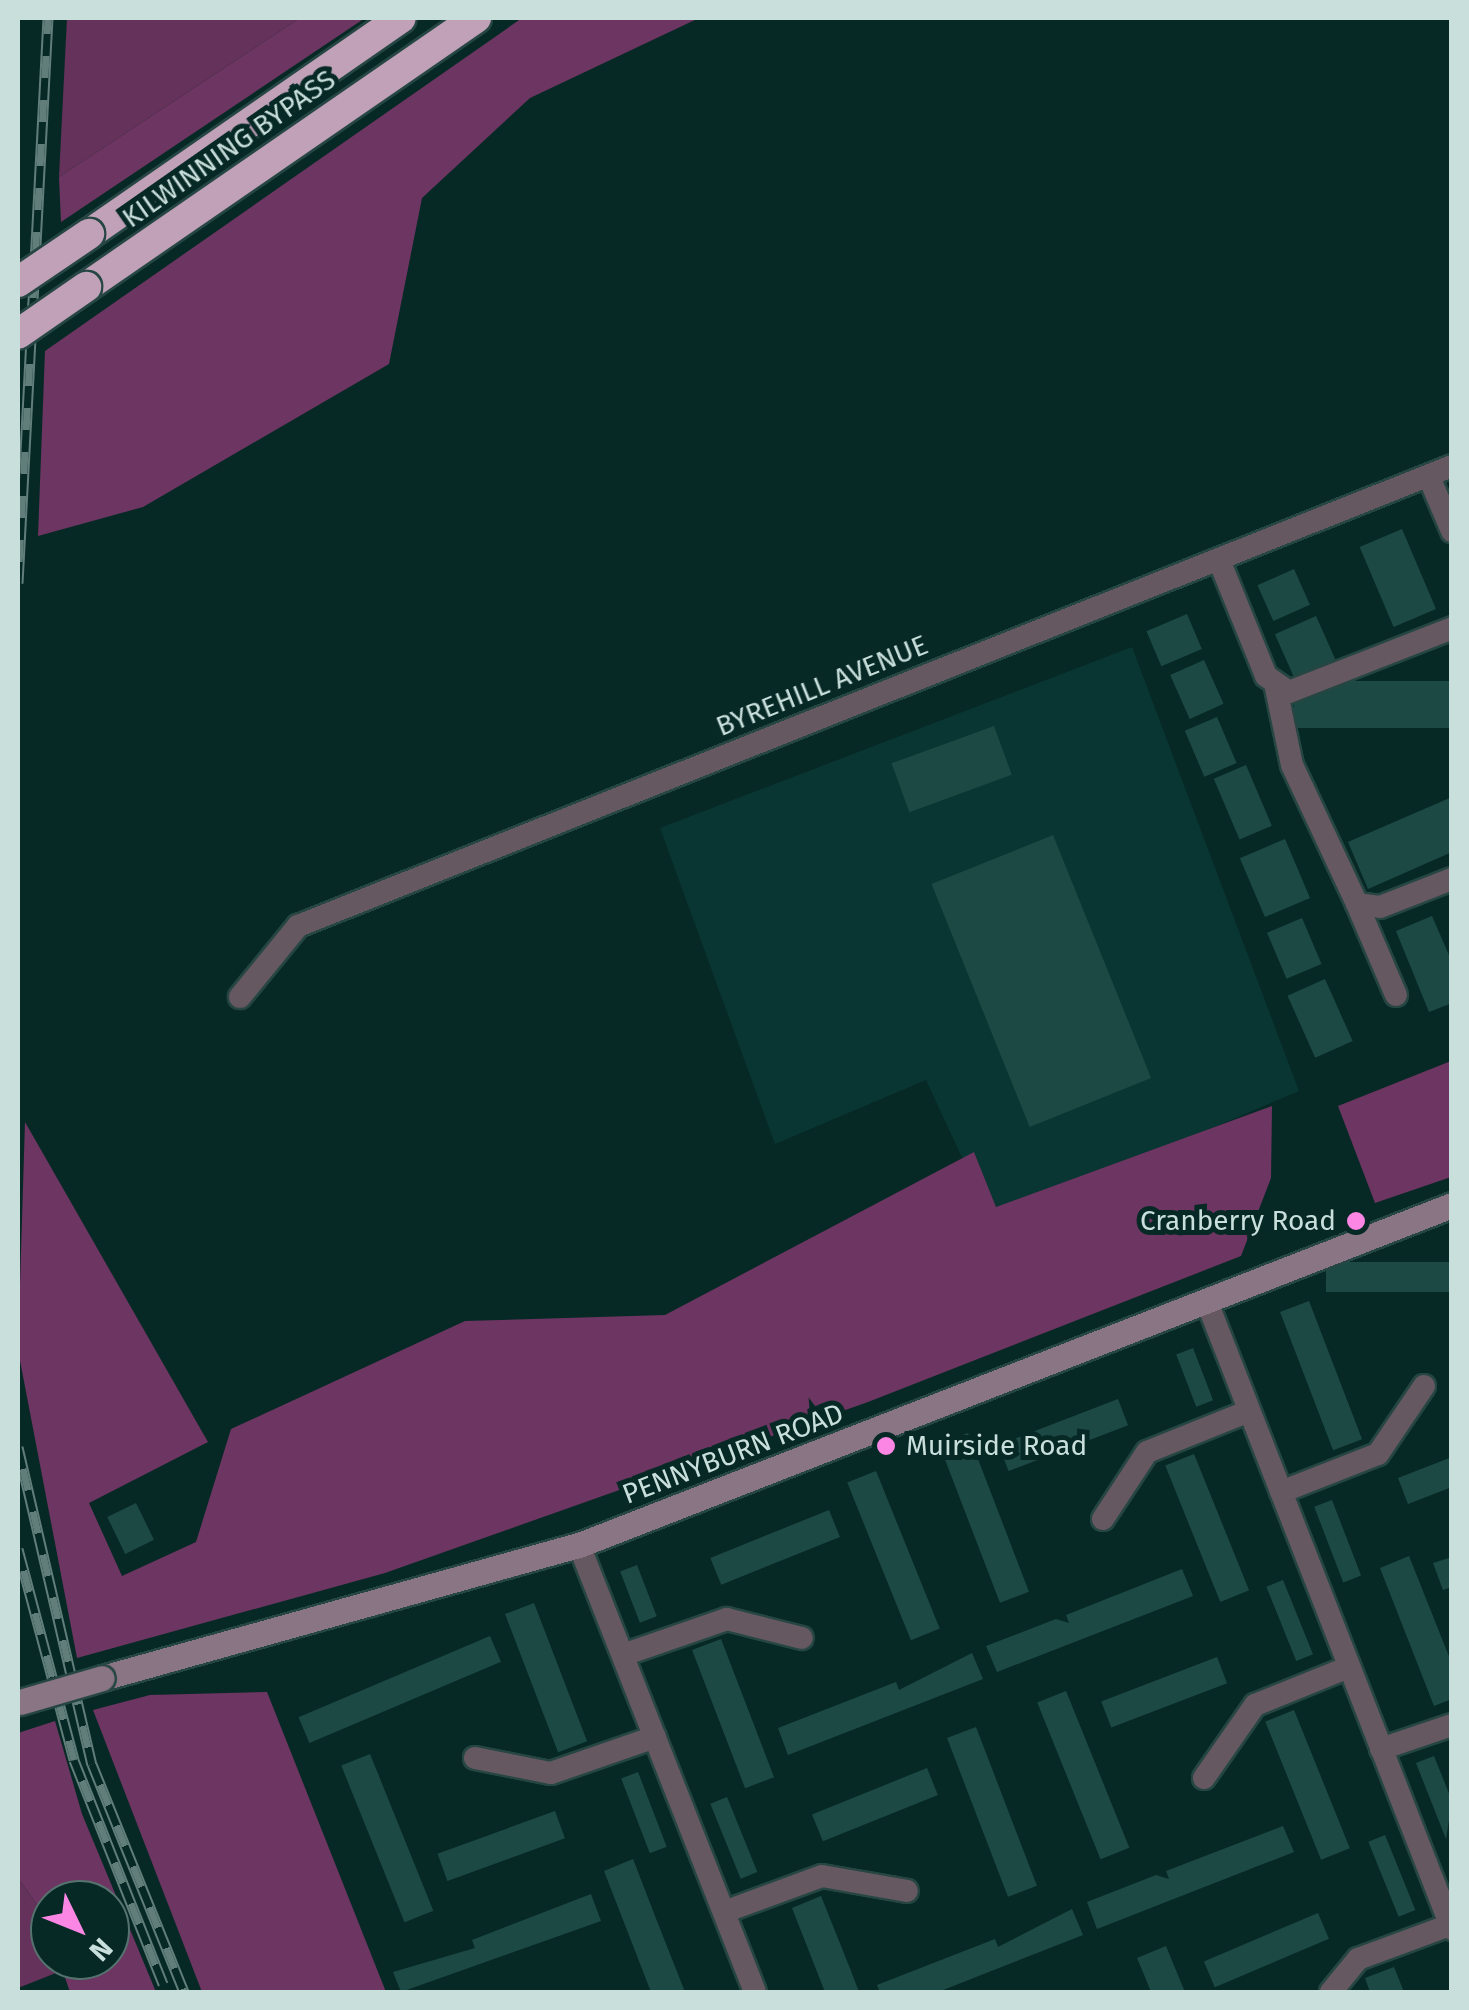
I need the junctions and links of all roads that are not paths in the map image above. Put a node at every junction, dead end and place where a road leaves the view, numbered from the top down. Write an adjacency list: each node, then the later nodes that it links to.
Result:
1 (402, 18): 3 (highway, KILWINNING BYPASS, bridge)
2 (476, 18): 4 (highway, KILWINNING BYPASS, bridge)
3 (18, 282)
4 (18, 334)
5 (1452, 466): 6 (street, BYREHILL AVENUE)
6 (1429, 477): 7 (street); 8 (street, BYREHILL AVENUE)
7 (1452, 531)
8 (1219, 560): 10 (street); 14 (street, BYREHILL AVENUE)
9 (1452, 628): 10 (street)
10 (1276, 688): 12 (street)
11 (1452, 879): 12 (street)
12 (1357, 904): 13 (street)
13 (1396, 995)
14 (240, 997)
15 (1452, 1205): 16 (street, PENNYBURN ROAD)
16 (1207, 1302): 18 (street); 21 (street, PENNYBURN ROAD)
17 (1424, 1386): 19 (street)
18 (1249, 1411): 19 (street); 20 (street)
19 (1281, 1492): 24 (street)
20 (1103, 1519)
21 (578, 1545): 23 (street); 25 (street, PENNYBURN ROAD, bridge)
22 (802, 1638): 23 (street)
23 (623, 1655): 27 (street)
24 (1349, 1667): 28 (street); 30 (street)
25 (19, 1702)
26 (1452, 1725): 28 (street)
27 (655, 1737): 29 (street); 32 (street)
28 (1381, 1749): 33 (street)
29 (475, 1758)
30 (1204, 1778)
31 (907, 1891): 32 (street)
32 (724, 1912): 34 (street)
33 (1451, 1927): 35 (street)
34 (755, 1992)
35 (1331, 1992)

